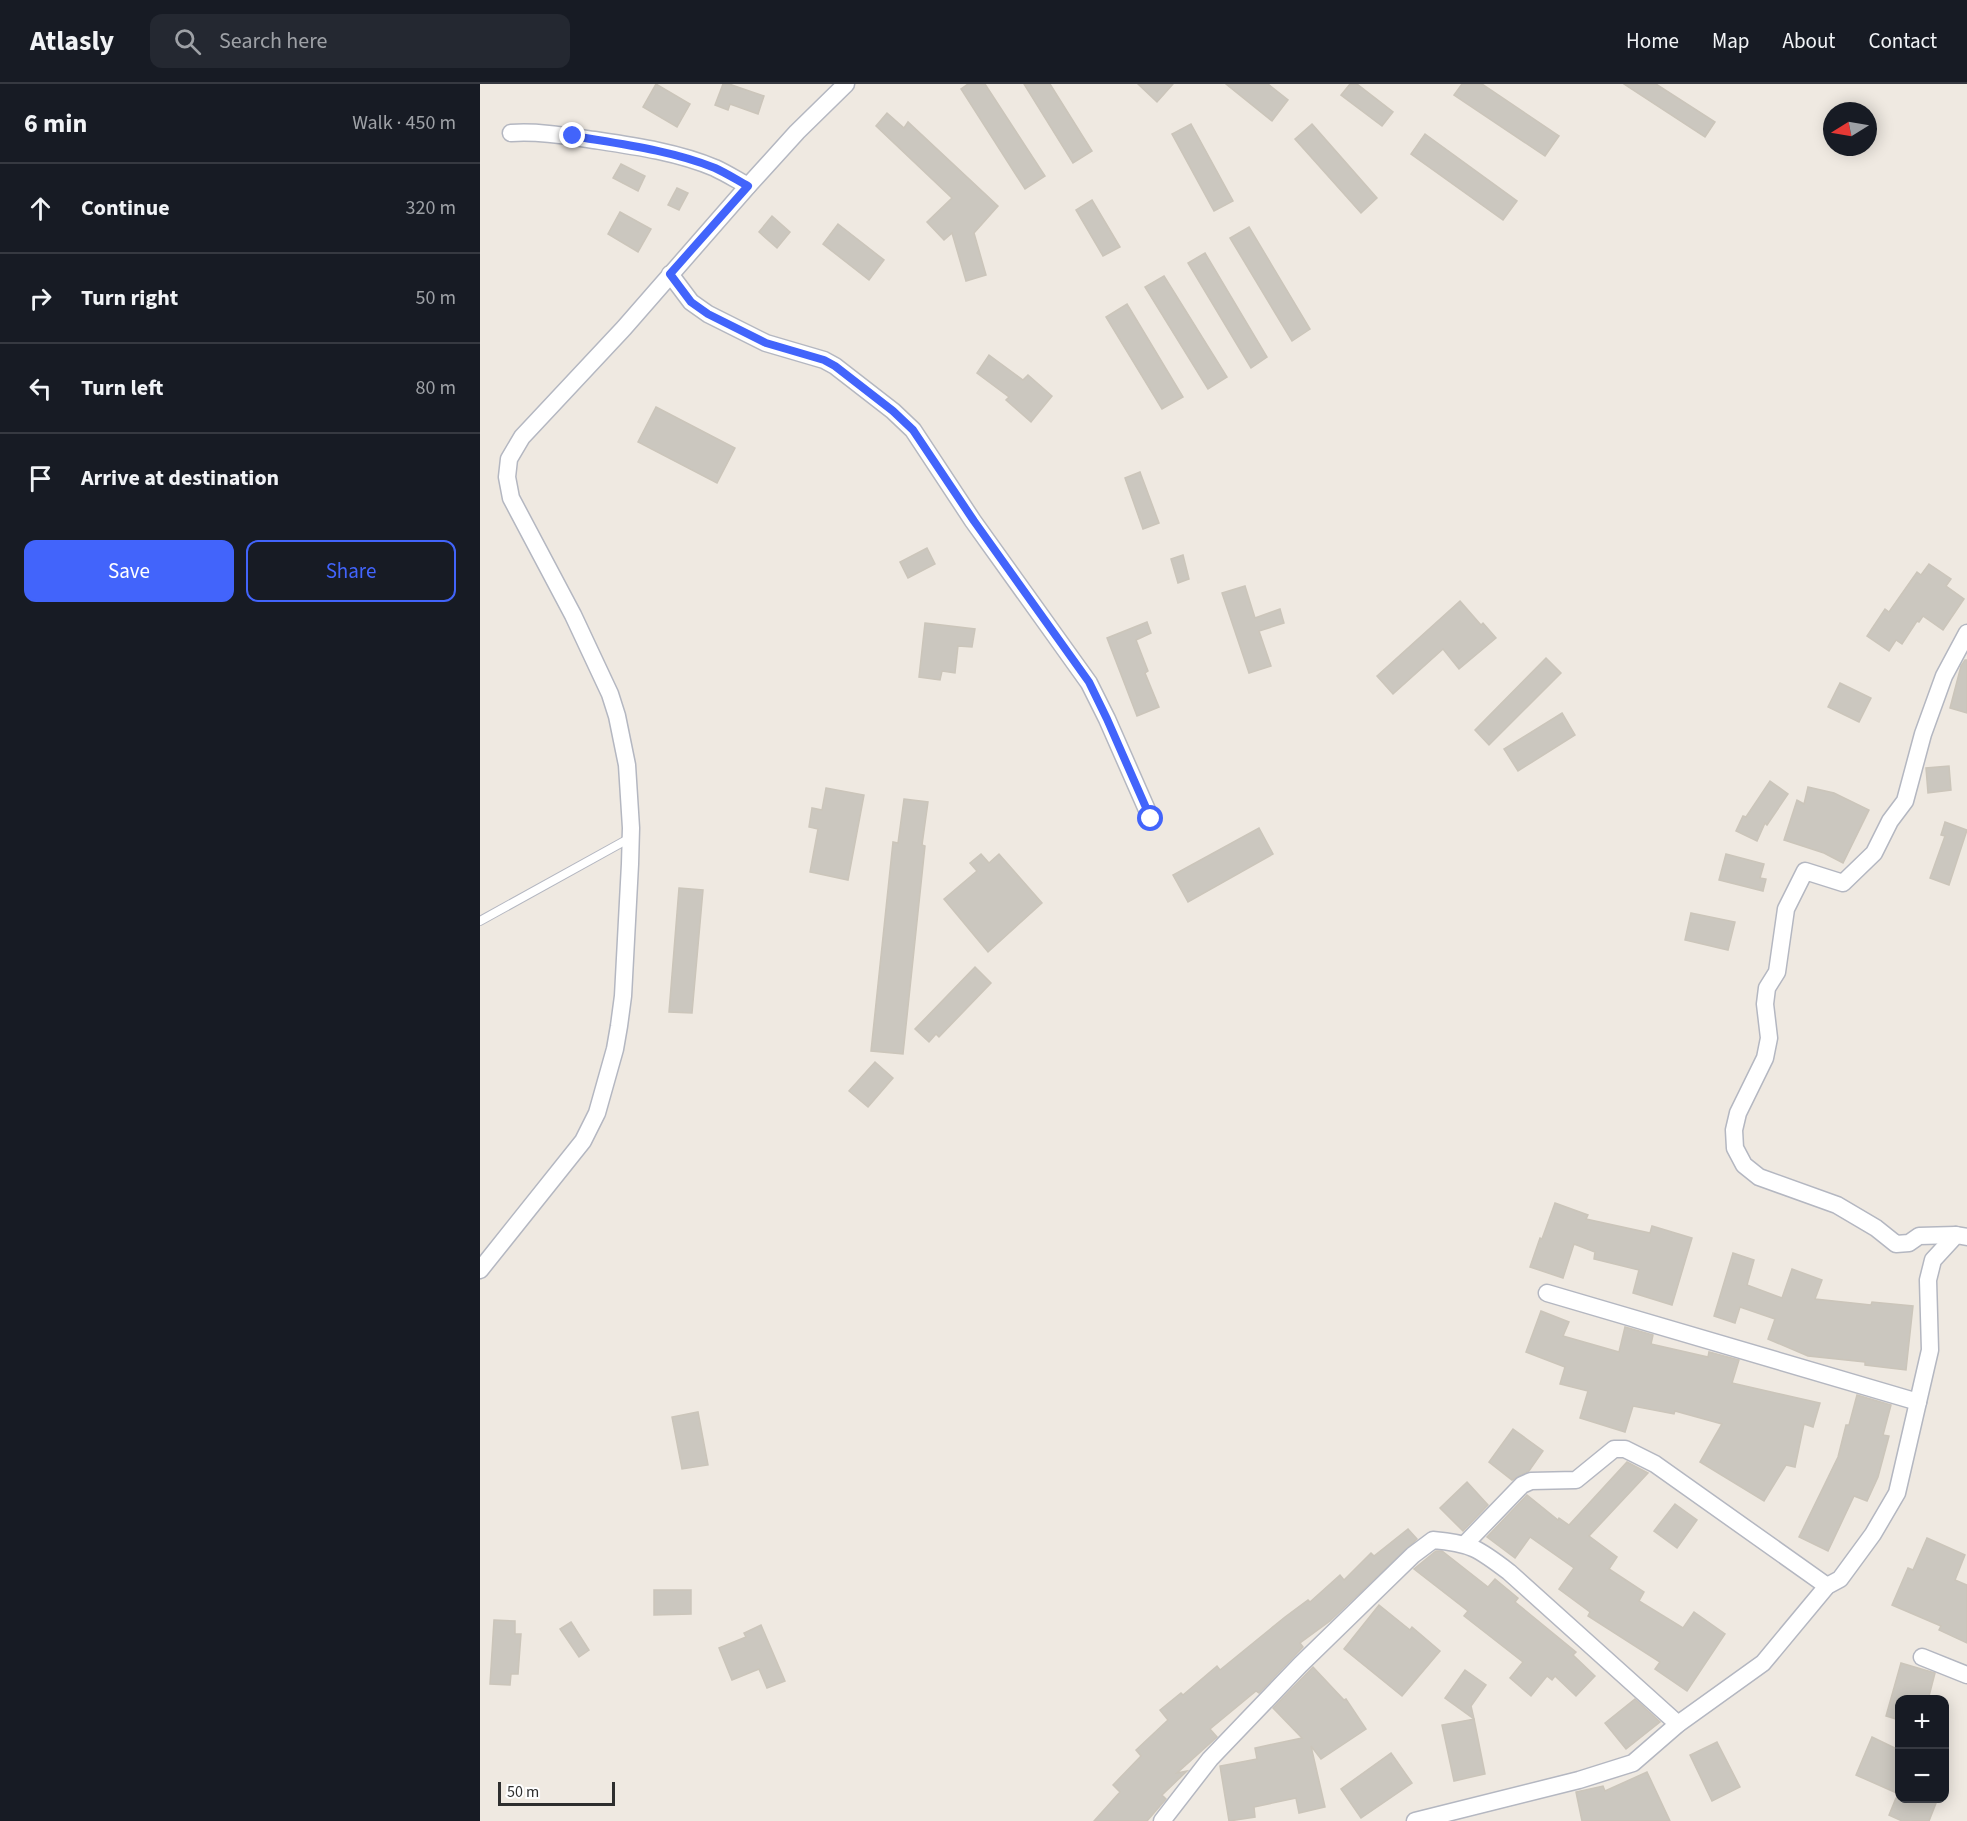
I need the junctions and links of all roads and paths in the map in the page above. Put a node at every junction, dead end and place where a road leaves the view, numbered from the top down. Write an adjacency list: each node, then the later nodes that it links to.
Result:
1 (846, 84): 3 (street)
2 (511, 133): 3 (street)
3 (748, 186): 4 (street)
4 (670, 274): 6 (street); 7 (street)
5 (1967, 633): 9 (street)
6 (1151, 819)
7 (630, 838): 8 (lane); 10 (street)
8 (480, 921)
9 (1961, 1236): 12 (street)
10 (480, 1270)
11 (1547, 1293): 12 (street)
12 (1918, 1402): 14 (street)
13 (1464, 1544): 14 (street); 17 (street); 18 (street)
14 (1827, 1586): 17 (street)
15 (1922, 1658): 16 (street)
16 (1967, 1675)
17 (1678, 1724): 19 (street)
18 (1162, 1821)
19 (1415, 1821)

